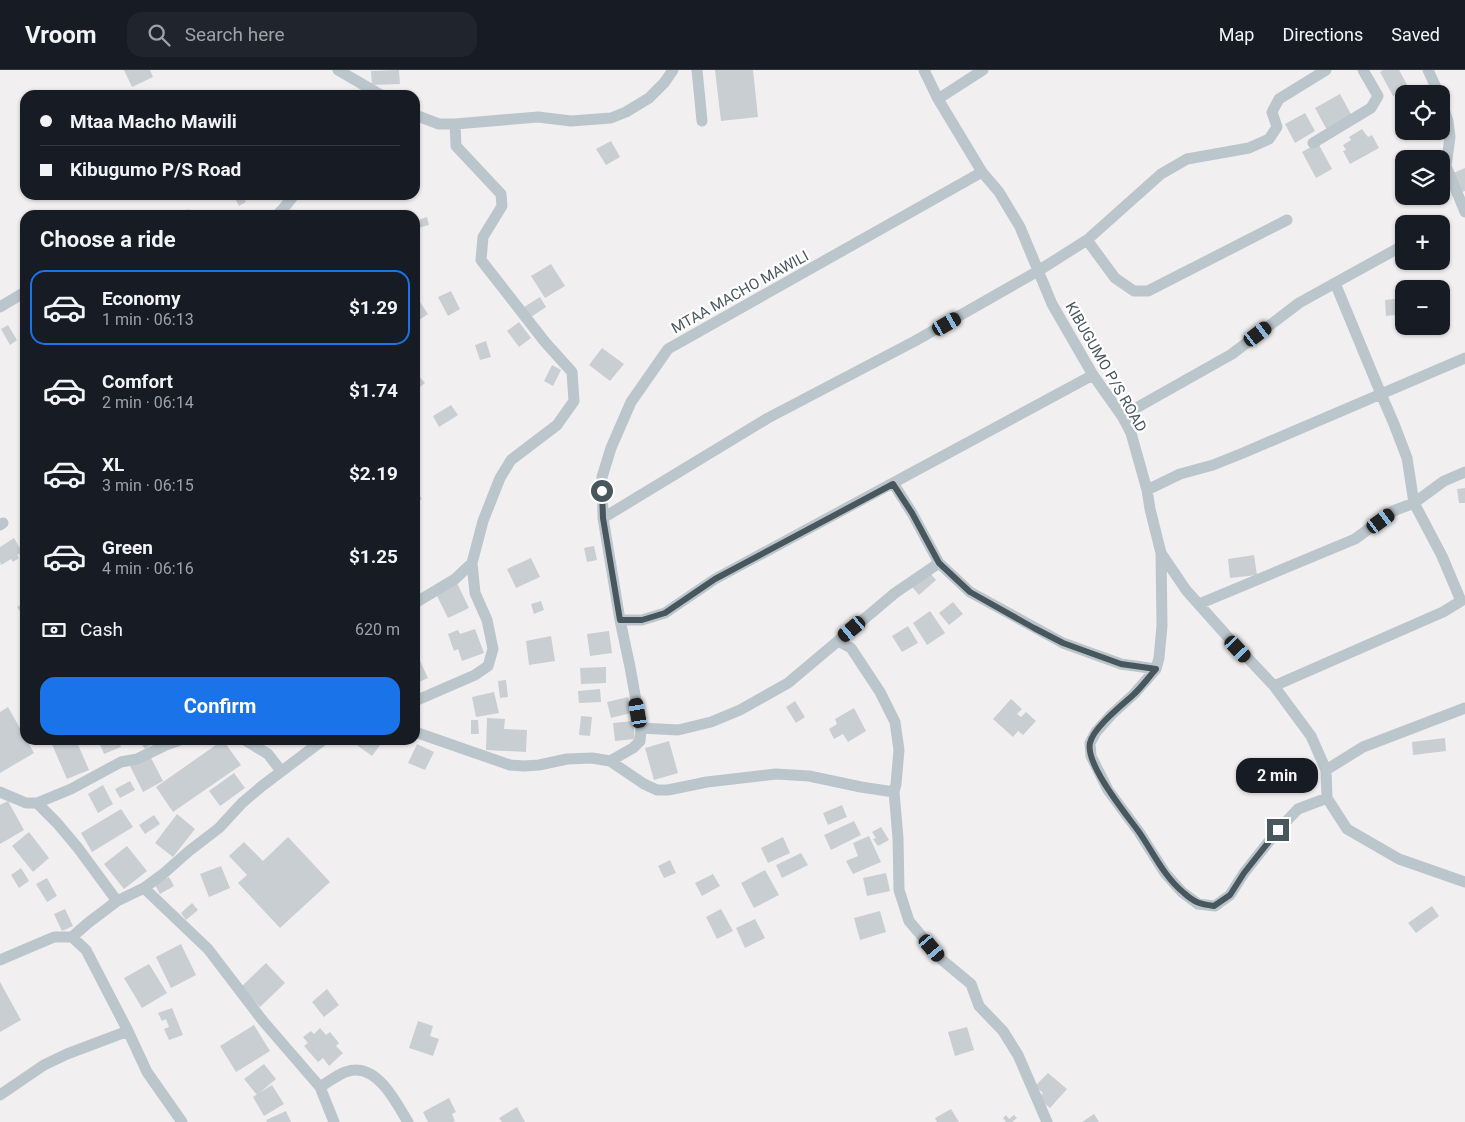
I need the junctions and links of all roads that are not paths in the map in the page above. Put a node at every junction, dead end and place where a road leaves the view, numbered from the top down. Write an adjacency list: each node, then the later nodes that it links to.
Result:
1 (338, 70): 10 (street)
2 (673, 70): 14 (street)
3 (697, 70): 13 (street)
4 (924, 70): 11 (street, KIBUGUMO P/S ROAD)
5 (983, 70): 11 (street)
6 (1326, 70): 22 (street)
7 (1363, 70): 16 (street)
8 (1428, 70): 9 (street)
9 (1435, 85)
10 (372, 90)
11 (938, 99): 17 (street, KIBUGUMO P/S ROAD)
12 (420, 117): 14 (street)
13 (702, 121)
14 (455, 124): 38 (street)
15 (1450, 140): 20 (street)
16 (1313, 143)
17 (982, 172): 24 (street, KIBUGUMO P/S ROAD); 36 (street, MTAA MACHO MAWILI)
18 (290, 200): 19 (street)
19 (282, 210)
20 (1465, 212)
21 (1287, 220): 22 (street)
22 (1087, 240): 24 (street)
23 (1395, 250): 25 (street)
24 (1038, 271): 29 (street, KIBUGUMO P/S ROAD); 36 (street)
25 (1335, 283): 30 (street); 31 (street)
26 (20, 295): 27 (street)
27 (0, 306)
28 (1465, 358): 30 (street)
29 (1093, 375): 31 (street, KIBUGUMO P/S ROAD); 33 (street)
30 (1381, 394): 34 (street); 35 (street)
31 (1122, 416): 34 (street, KIBUGUMO P/S ROAD)
32 (1465, 472): 35 (street)
33 (893, 484): 39 (street); 43 (street)
34 (1147, 490): 37 (street, KIBUGUMO P/S ROAD)
35 (1414, 503): 41 (street); 42 (street)
36 (603, 518): 43 (street, MTAA MACHO MAWILI)
37 (1161, 553): 41 (street); 45 (street, KIBUGUMO P/S ROAD)
38 (472, 563): 40 (street); 47 (street)
39 (939, 563): 44 (street); 45 (street)
40 (420, 600)
41 (1199, 604): 46 (street)
42 (1464, 604): 46 (street)
43 (620, 620): 49 (street, MTAA MACHO MAWILI)
44 (838, 641): 49 (street); 58 (street)
45 (1156, 669): 59 (street)
46 (1274, 686): 55 (street)
47 (420, 699)
48 (1465, 708): 55 (street)
49 (641, 728): 54 (street)
50 (420, 734): 54 (street)
51 (164, 745): 60 (street)
52 (253, 745): 56 (street)
53 (311, 745): 56 (street)
54 (610, 761): 58 (street)
55 (1326, 770): 59 (street)
56 (281, 771): 62 (street)
57 (0, 792): 60 (street)
58 (894, 792): 72 (street)
59 (1326, 798): 61 (street)
60 (37, 803): 63 (street)
61 (1465, 882)
62 (144, 888): 63 (street); 67 (street)
63 (117, 901): 64 (street)
64 (72, 937): 65 (street); 66 (street)
65 (0, 960)
66 (128, 1031): 68 (street); 69 (street)
67 (320, 1087): 70 (street); 71 (street)
68 (0, 1095)
69 (182, 1122)
70 (334, 1122)
71 (408, 1122)
72 (1047, 1122)

